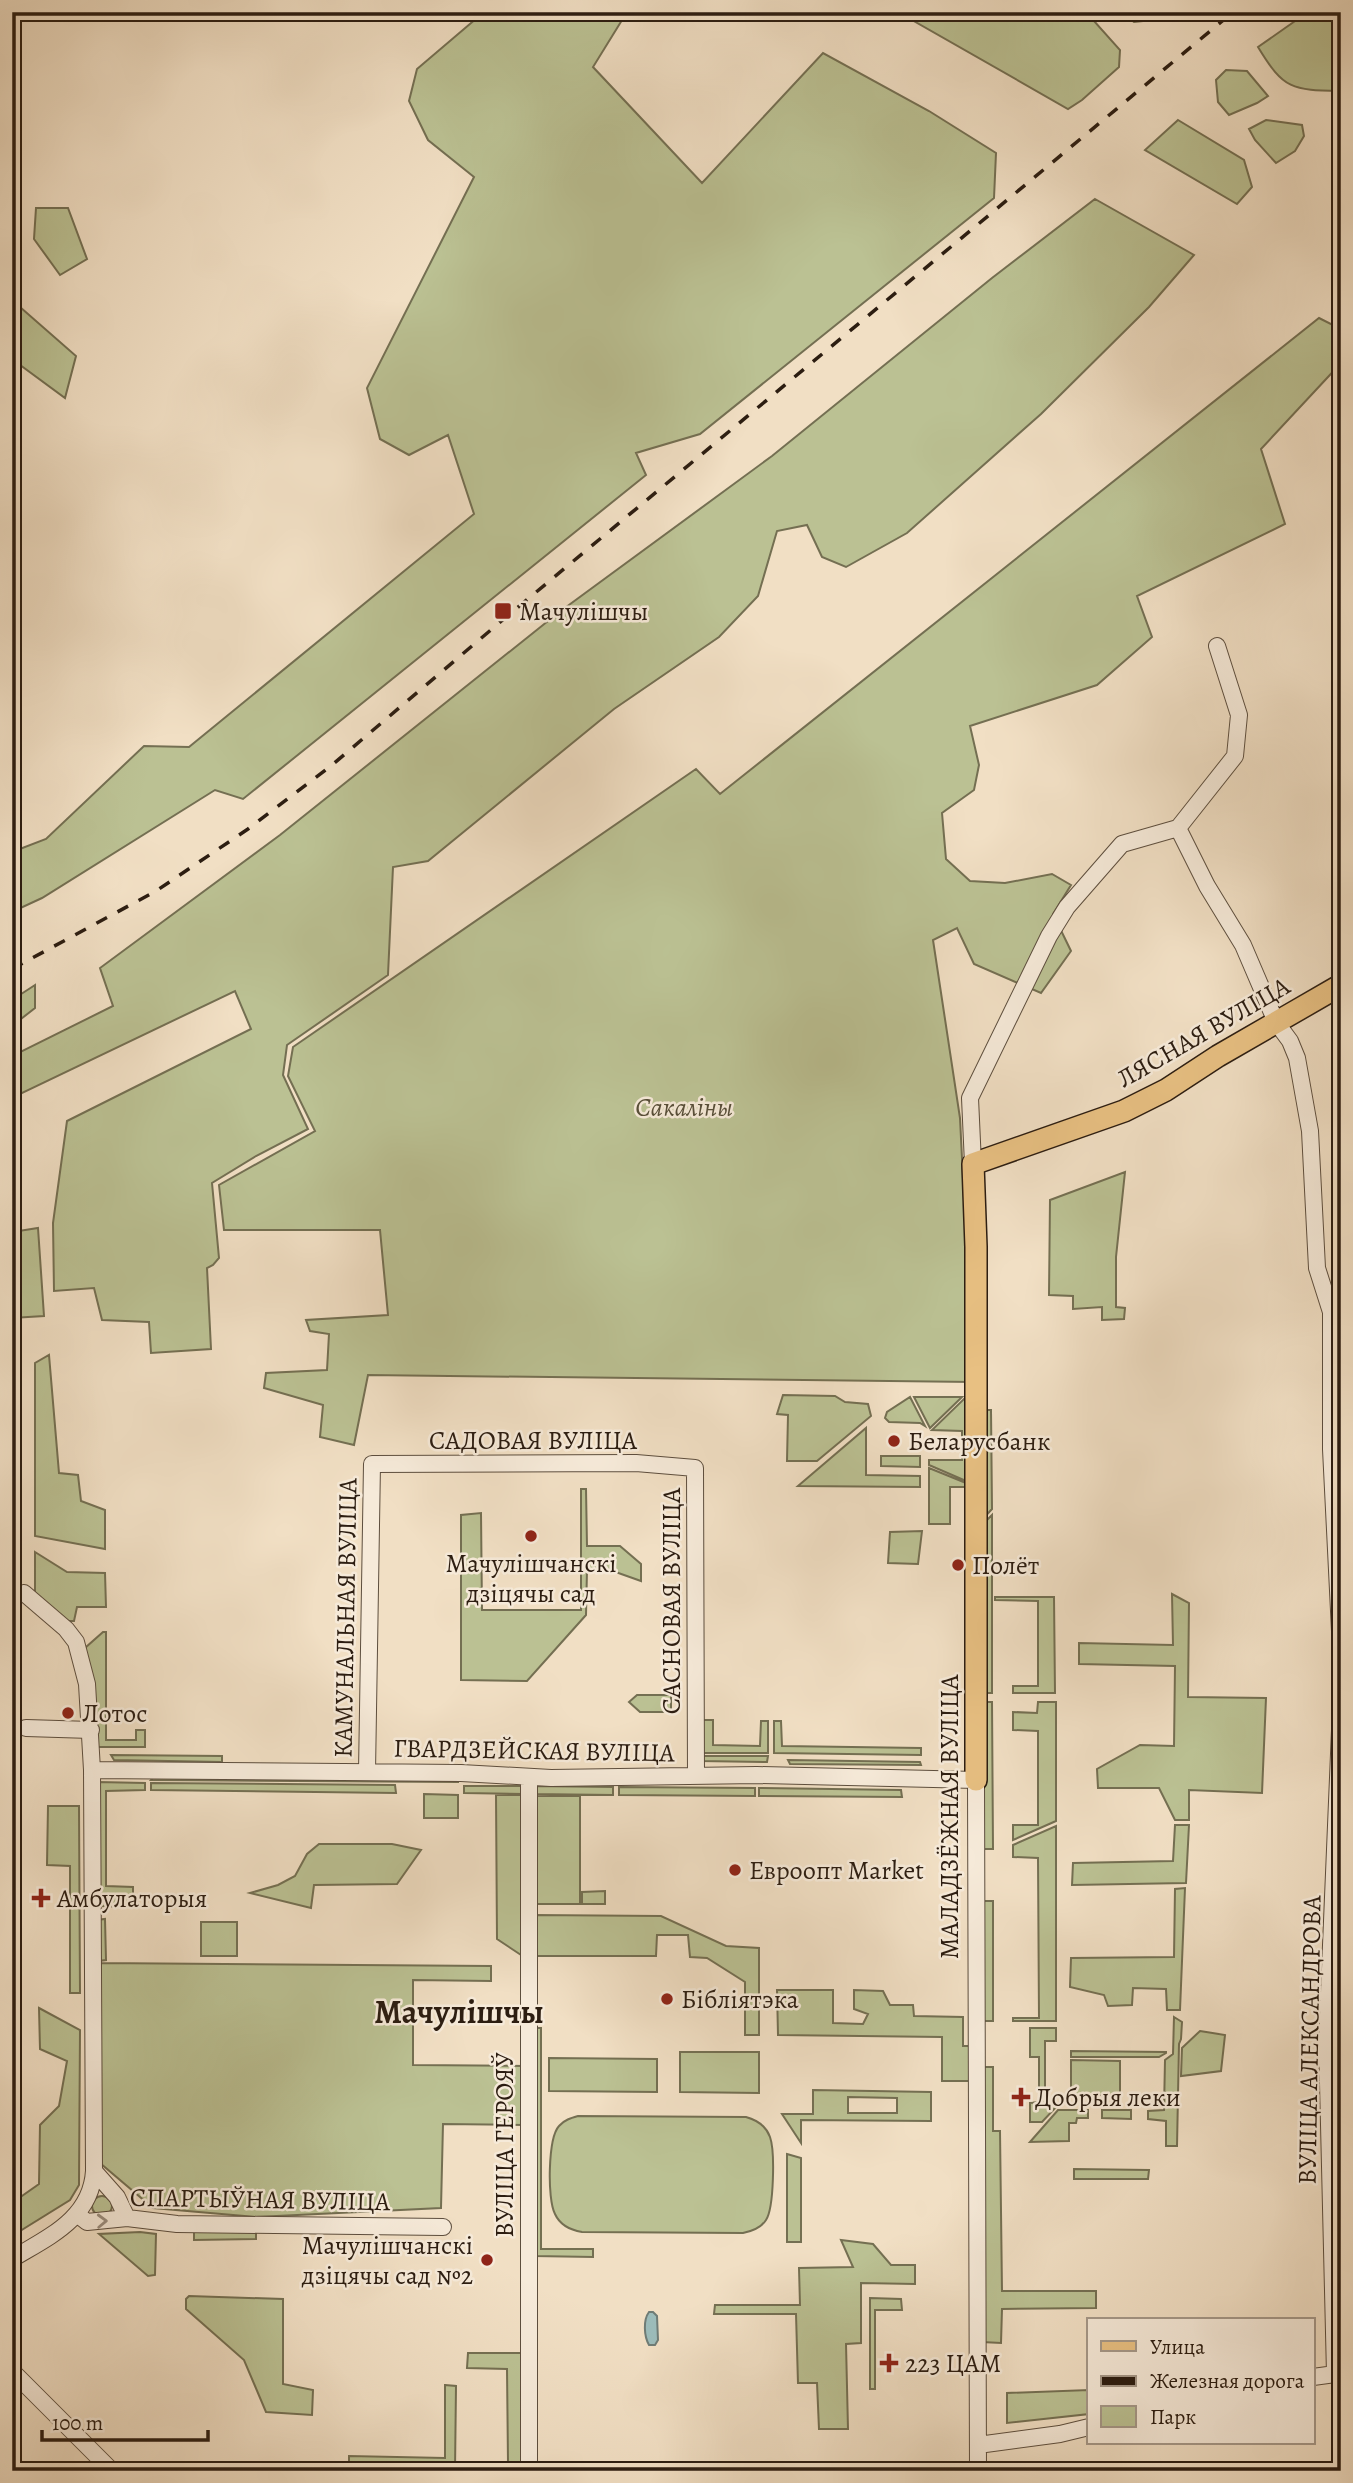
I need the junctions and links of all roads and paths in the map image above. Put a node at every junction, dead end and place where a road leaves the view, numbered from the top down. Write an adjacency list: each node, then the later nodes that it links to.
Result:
1 (1217, 646): 2 (street)
2 (1178, 828): 4 (street); 5 (street)
3 (1341, 985): 4 (main road, ЛЯСНАЯ ВУЛІЦА)
4 (1276, 1022): 5 (main road, ЛЯСНАЯ ВУЛІЦА); 6 (street)
5 (972, 1164): 18 (main road, МАЛАДЗЁЖНАЯ ВУЛІЦА)
6 (1336, 1311): 10 (street)
7 (372, 1464): 8 (street, САДОВАЯ ВУЛІЦА); 15 (street, КАМУНАЛЬНАЯ ВУЛІЦА)
8 (695, 1468): 16 (street, САСНОВАЯ ВУЛІЦА)
9 (24, 1593): 13 (street)
10 (1341, 1651)
11 (1341, 1706): 25 (street, ВУЛІЦА АЛЕКСАНДРОВА)
12 (26, 1728): 13 (street)
13 (91, 1730): 14 (street)
14 (92, 1770): 15 (street, ГВАРДЗЕЙСКАЯ ВУЛІЦА); 19 (street)
15 (366, 1772): 17 (street, ГВАРДЗЕЙСКАЯ ВУЛІЦА)
16 (696, 1776): 17 (street, ГВАРДЗЕЙСКАЯ ВУЛІЦА); 18 (street, ГВАРДЗЕЙСКАЯ ВУЛІЦА)
17 (529, 1777): 29 (street, ВУЛІЦА ГЕРОЯЎ)
18 (976, 1780): 27 (street, МАЛАДЗЁЖНАЯ ВУЛІЦА)
19 (94, 2171): 20 (street); 21 (street)
20 (78, 2215): 21 (street, СПАРТЫЎНАЯ ВУЛІЦА, one-way to 21); 23 (street)
21 (127, 2218): 22 (street, СПАРТЫЎНАЯ ВУЛІЦА)
22 (443, 2227)
23 (12, 2259)
24 (12, 2371): 28 (street)
25 (1314, 2377)
26 (1087, 2427): 27 (street)
27 (978, 2445): 30 (street, МАЛАДЗЁЖНАЯ ВУЛІЦА)
28 (112, 2471)
29 (529, 2471)
30 (978, 2471)

